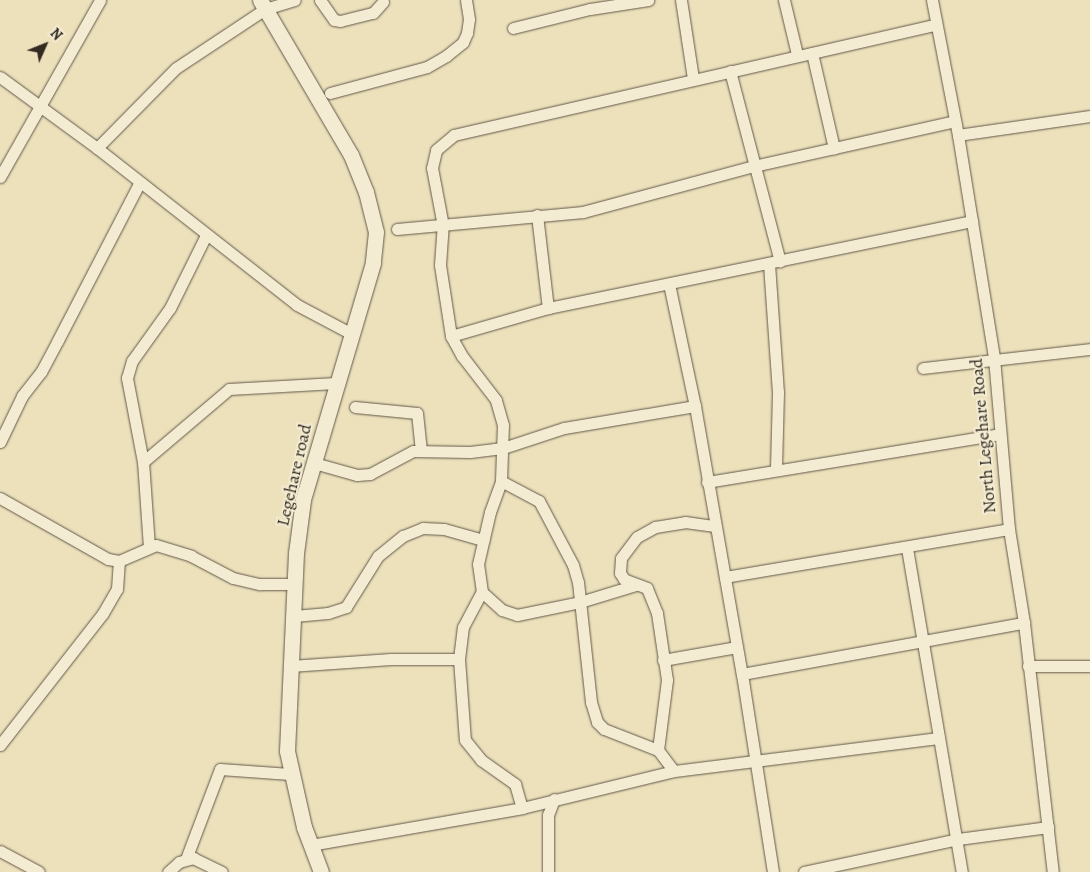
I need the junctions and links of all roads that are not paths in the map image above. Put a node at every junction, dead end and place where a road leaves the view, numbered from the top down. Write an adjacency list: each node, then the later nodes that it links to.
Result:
1 (100, 0): 19 (street)
2 (295, 0): 10 (street)
3 (320, 0): 9 (street)
4 (466, 0): 18 (street)
5 (648, 0): 12 (street)
6 (681, 0): 17 (street)
7 (784, 0): 14 (street)
8 (932, 0): 11 (street, North Legehare Road)
9 (383, 2)
10 (263, 5): 18 (main road); 23 (street)
11 (935, 25): 13 (street); 21 (street, North Legehare Road)
12 (513, 28)
13 (812, 52): 14 (street); 24 (street)
14 (797, 54): 15 (street)
15 (730, 71): 17 (street); 25 (street)
16 (0, 77): 19 (street)
17 (693, 78): 30 (street)
18 (320, 96): 36 (main road, Legehare road)
19 (40, 107): 23 (street); 26 (street)
20 (1090, 116): 22 (street)
21 (955, 121): 22 (street, North Legehare Road); 24 (street)
22 (958, 135): 29 (street, North Legehare Road)
23 (98, 148): 27 (street)
24 (834, 148): 25 (street)
25 (754, 166): 28 (street); 33 (street)
26 (0, 177)
27 (139, 184): 32 (street); 45 (street)
28 (537, 215): 30 (street); 35 (street)
29 (972, 221): 33 (street); 39 (street, North Legehare Road)
30 (438, 227): 31 (street); 37 (street)
31 (397, 229)
32 (206, 235): 36 (street); 48 (street)
33 (774, 263): 34 (street); 50 (street)
34 (670, 284): 35 (street); 42 (street)
35 (548, 308): 37 (street)
36 (350, 333): 41 (main road, Legehare road)
37 (451, 336): 46 (street)
38 (1090, 349): 39 (street)
39 (994, 358): 40 (street); 44 (street, North Legehare Road)
40 (923, 368)
41 (336, 382): 48 (street); 49 (main road, Legehare road)
42 (695, 406): 46 (street); 52 (street)
43 (355, 407): 47 (street)
44 (1000, 434): 50 (street); 55 (street, North Legehare Road)
45 (0, 442)
46 (503, 448): 47 (street); 51 (street)
47 (421, 451): 49 (street)
48 (143, 462): 57 (street)
49 (314, 463): 61 (main road, Legehare road)
50 (776, 468): 52 (street)
51 (501, 481): 56 (street); 64 (street)
52 (707, 482): 54 (street)
53 (0, 498): 59 (street)
54 (715, 526): 60 (street); 62 (street)
55 (1009, 529): 58 (street); 66 (street, North Legehare Road)
56 (483, 540): 63 (street); 65 (street)
57 (148, 547): 59 (street); 61 (street)
58 (907, 548): 60 (street); 67 (street)
59 (118, 561): 76 (street)
60 (725, 577): 68 (street)
61 (295, 584): 65 (main road, Legehare road)
62 (636, 585): 64 (street); 70 (street)
63 (482, 592): 64 (street); 69 (street)
64 (580, 602): 77 (street)
65 (294, 616): 71 (main road, Legehare road)
66 (1024, 623): 67 (street); 72 (street, North Legehare Road)
67 (926, 642): 74 (street); 75 (street)
68 (737, 647): 70 (street); 74 (street)
69 (459, 659): 71 (street); 82 (street)
70 (663, 660): 77 (street)
71 (290, 666): 80 (main road, Legehare road)
72 (1028, 666): 73 (street); 83 (street, North Legehare Road)
73 (1090, 666)
74 (742, 674): 78 (street)
75 (940, 738): 78 (street); 84 (street)
76 (0, 745)
77 (658, 750): 79 (street)
78 (754, 761): 79 (street); 93 (street)
79 (674, 771): 81 (street)
80 (290, 774): 85 (main road, Legehare road); 87 (street)
81 (554, 799): 82 (street); 92 (street)
82 (522, 808): 85 (street)
83 (1048, 826): 84 (street); 96 (street, North Legehare Road)
84 (958, 839): 94 (street); 95 (street)
85 (311, 845): 91 (main road, Legehare road)
86 (0, 851): 88 (street)
87 (186, 859): 89 (street); 90 (street)
88 (39, 872)
89 (168, 872)
90 (222, 872)
91 (321, 872)
92 (548, 872)
93 (773, 872)
94 (804, 872)
95 (962, 872)
96 (1053, 872)

